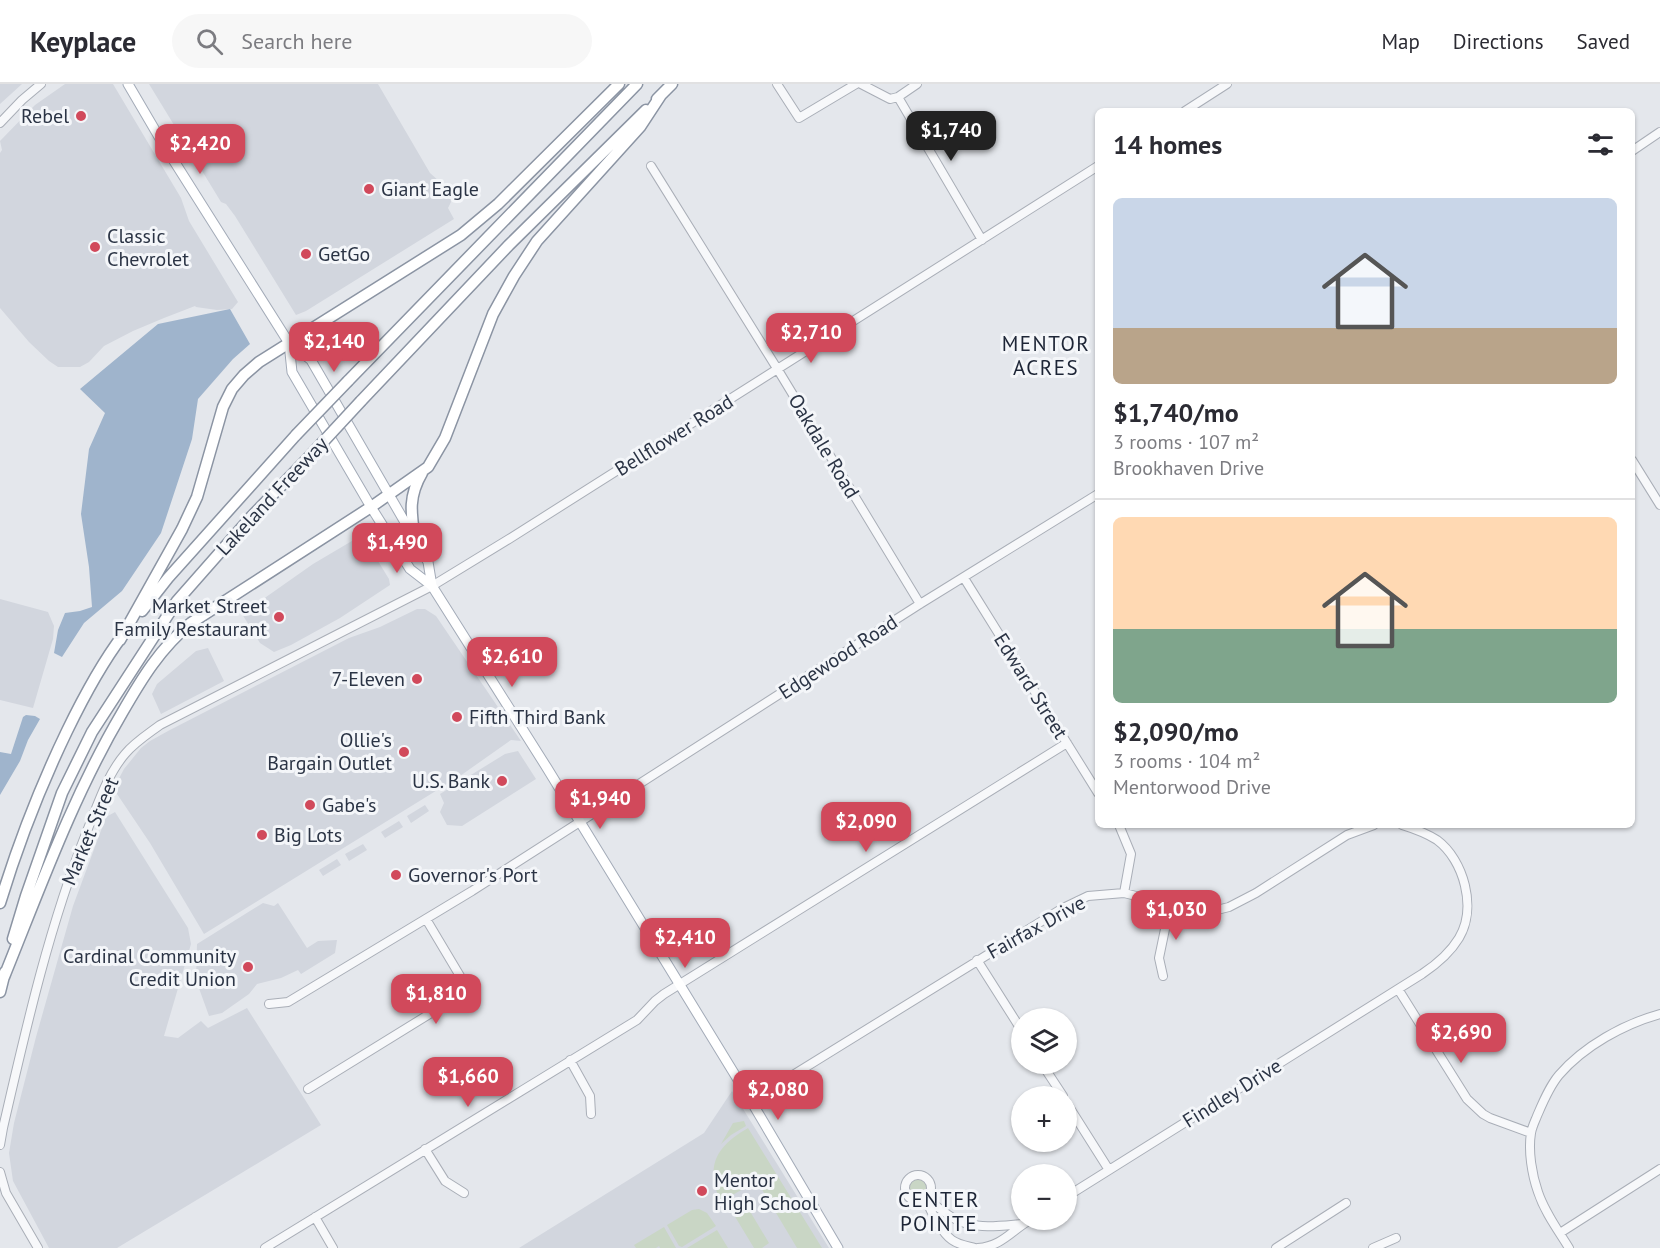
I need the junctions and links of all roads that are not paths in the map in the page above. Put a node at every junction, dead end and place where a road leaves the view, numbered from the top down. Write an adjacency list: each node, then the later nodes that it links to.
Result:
1 (41, 84): 14 (street)
2 (128, 84): 20 (main road)
3 (619, 84): 20 (highway)
4 (637, 84): 32 (highway, Lakeland Freeway, bridge)
5 (672, 84): 11 (highway, Lakeland Freeway)
6 (777, 84): 7 (street)
7 (856, 84)
8 (861, 84): 12 (street)
9 (917, 84): 12 (street)
10 (1227, 84): 13 (street)
11 (661, 95): 23 (highway); 45 (highway, Lakeland Freeway, bridge)
12 (898, 97): 19 (street)
13 (1190, 108)
14 (0, 123)
15 (1660, 132): 16 (street)
16 (1635, 149)
17 (651, 166): 21 (street, Oakdale Road)
18 (1095, 168): 19 (street, Bellflower Road)
19 (982, 240): 21 (street, Bellflower Road)
20 (289, 343): 24 (main road); 27 (main road); 32 (highway)
21 (778, 370): 30 (street, Bellflower Road); 31 (street, Oakdale Road)
22 (1635, 465): 26 (street)
23 (423, 471): 24 (highway); 28 (highway)
24 (388, 494): 27 (highway); 28 (main road)
25 (1095, 496): 29 (street, Edgewood Road)
26 (1660, 505)
27 (371, 507): 30 (main road); 45 (highway)
28 (415, 540): 30 (main road)
29 (964, 578): 31 (street, Edgewood Road); 33 (street, Edward Street)
30 (432, 586): 35 (main road); 58 (street, Market Street)
31 (920, 604): 35 (street, Edgewood Road)
32 (120, 640): 40 (highway, Lakeland Freeway)
33 (1066, 743): 34 (street, Edward Street); 46 (street)
34 (1095, 788)
35 (580, 823): 42 (street, Edgewood Road); 46 (main road)
36 (1120, 828): 39 (street)
37 (1364, 828): 41 (street, Fairfax Drive)
38 (1413, 828): 47 (street)
39 (1125, 893): 41 (street, Fairfax Drive); 43 (street, Fairfax Drive)
40 (0, 903)
41 (1170, 905): 44 (street)
42 (426, 919): 49 (street, Edgewood Road); 53 (street)
43 (977, 960): 50 (street); 54 (street, Fairfax Drive)
44 (1162, 976)
45 (4, 977): 48 (highway, Lakeland Freeway)
46 (680, 985): 52 (street); 54 (main road)
47 (1398, 989): 57 (street); 61 (street, Findley Drive)
48 (0, 992)
49 (269, 1004)
50 (1011, 1014)
51 (1660, 1014): 57 (street)
52 (570, 1060): 55 (street); 59 (street)
53 (308, 1089)
54 (751, 1101): 74 (main road)
55 (591, 1114)
56 (1077, 1119): 61 (street)
57 (1531, 1133): 69 (street)
58 (0, 1145)
59 (425, 1149): 64 (street); 66 (street)
60 (1660, 1169): 69 (street)
61 (1109, 1170): 63 (street, Findley Drive)
62 (0, 1172): 71 (street)
63 (1077, 1190)
64 (464, 1193)
65 (1347, 1203): 76 (street)
66 (315, 1217): 72 (street); 73 (street)
67 (1011, 1225): 75 (street)
68 (1017, 1230): 75 (street)
69 (1560, 1233): 78 (street)
70 (1395, 1238): 77 (street)
71 (38, 1248)
72 (265, 1248)
73 (333, 1248)
74 (838, 1248)
75 (977, 1248)
76 (1276, 1248)
77 (1373, 1248)
78 (1569, 1248)

